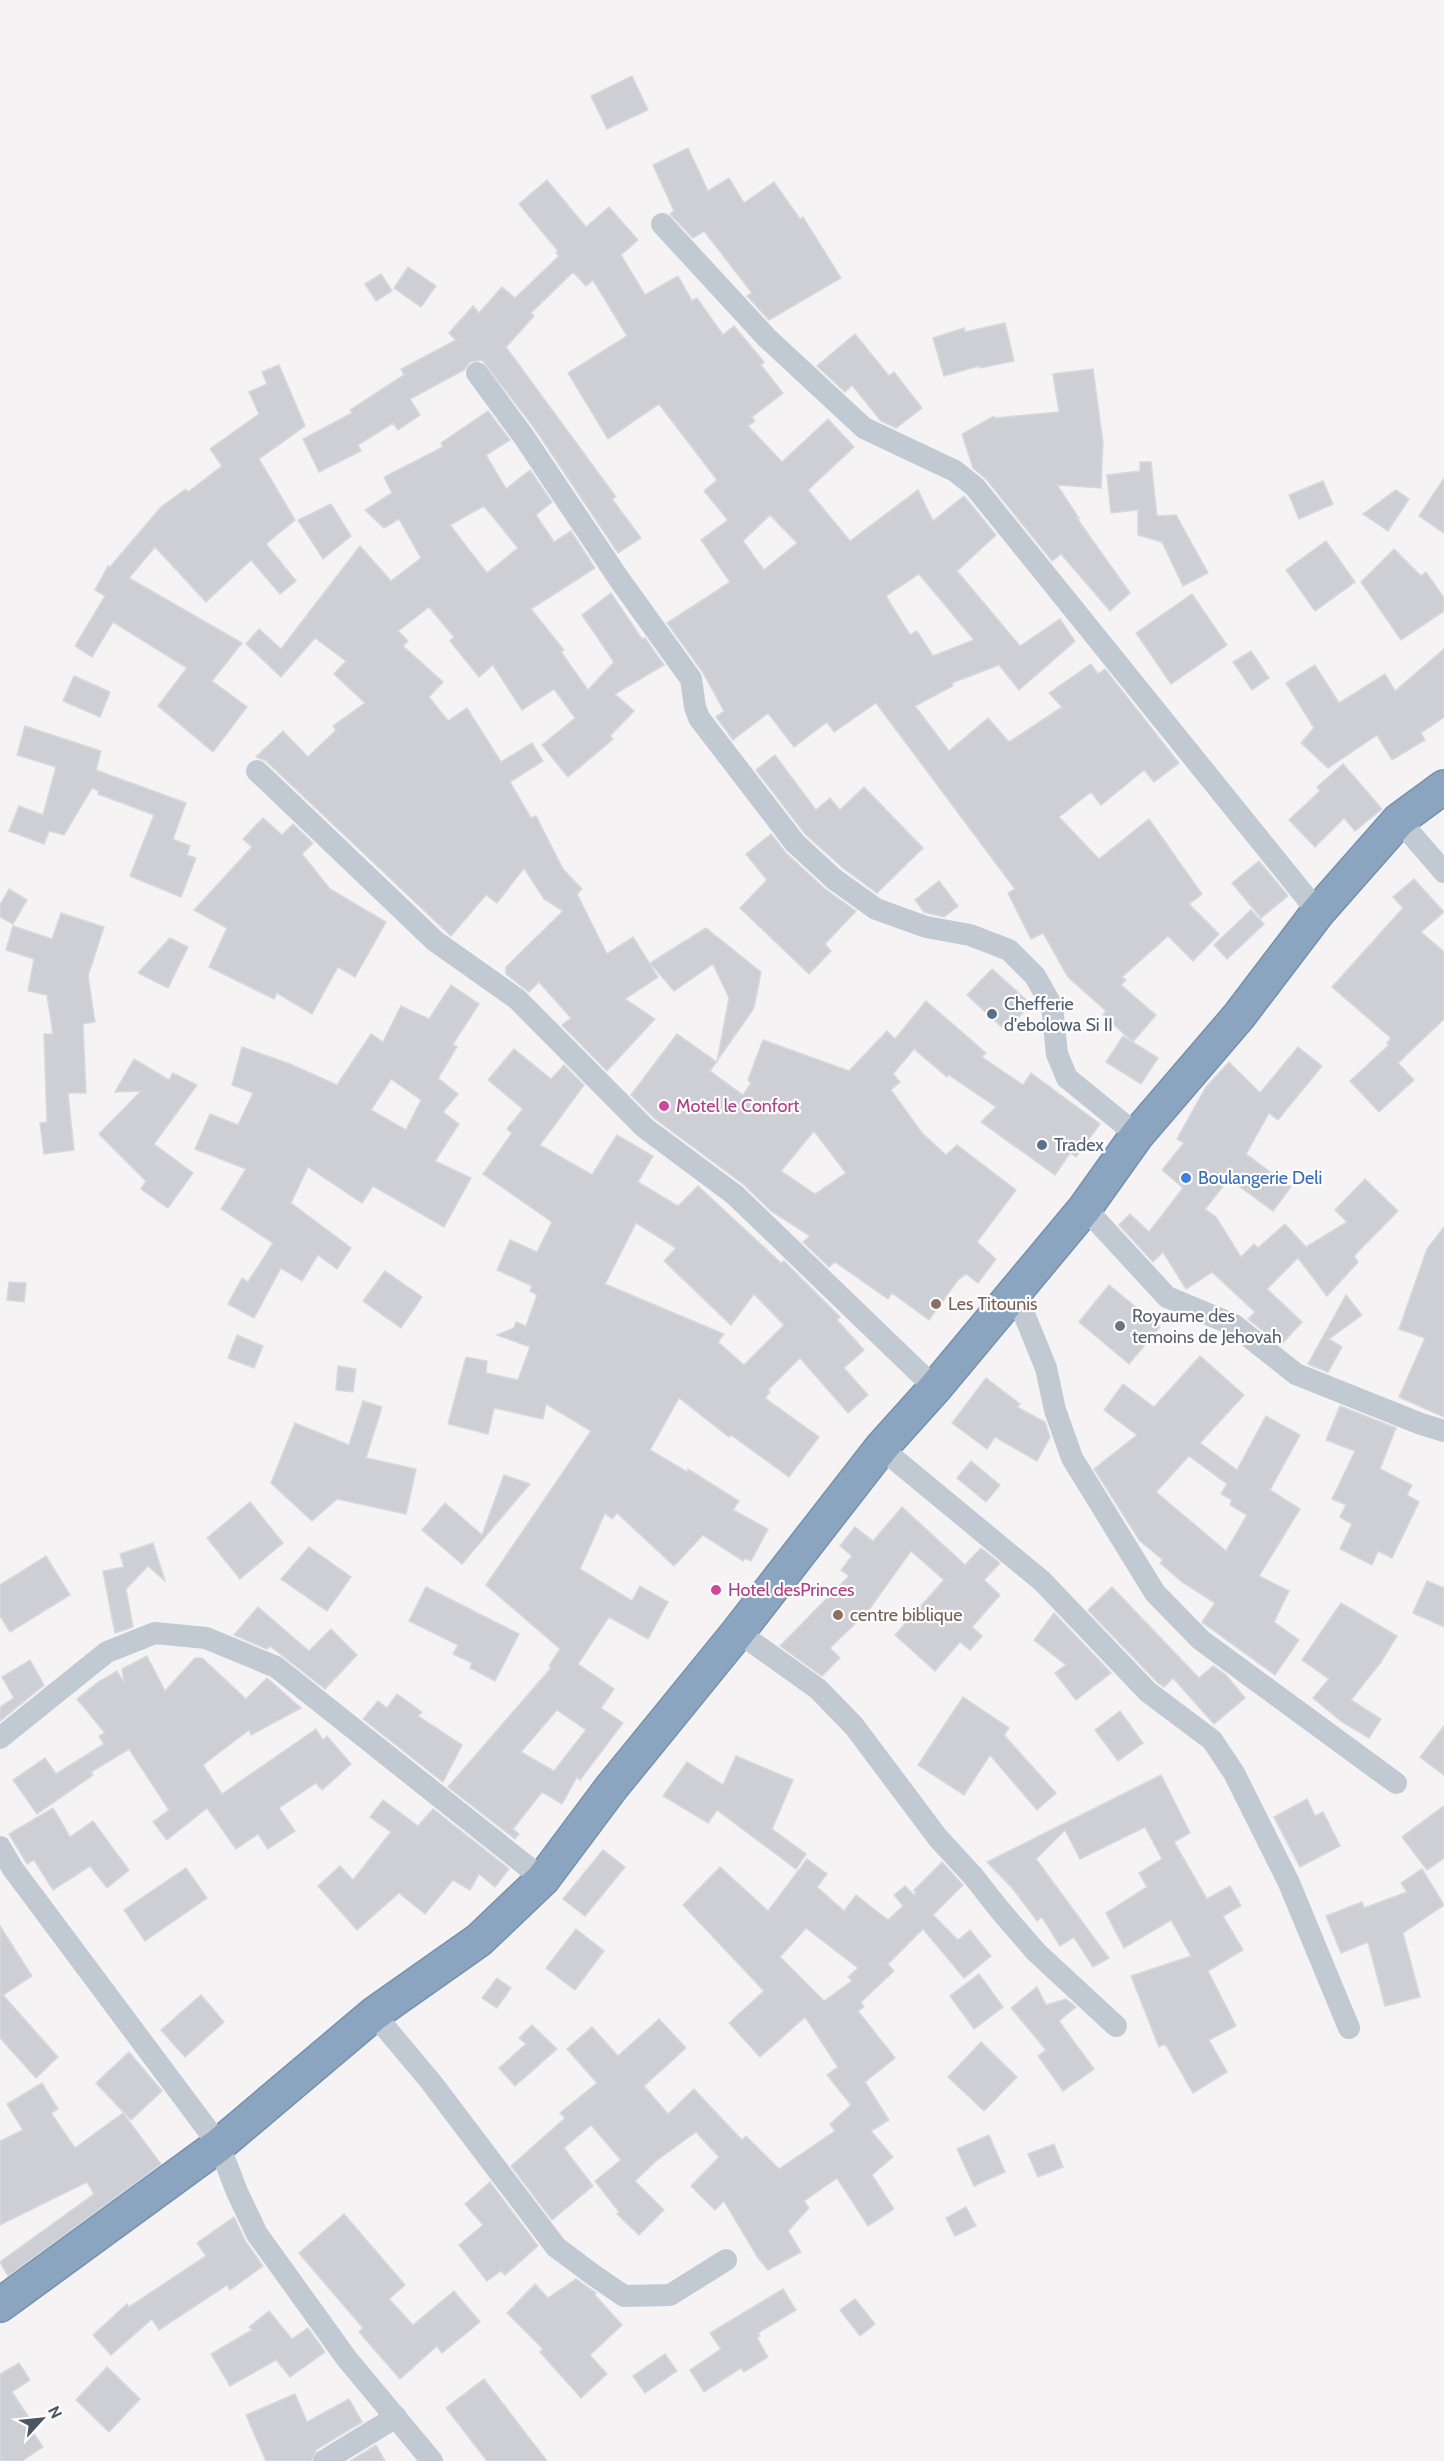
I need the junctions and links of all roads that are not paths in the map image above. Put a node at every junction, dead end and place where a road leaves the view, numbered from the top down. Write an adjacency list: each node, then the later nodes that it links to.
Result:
1 (662, 224): 7 (street)
2 (477, 373): 8 (street)
3 (257, 771): 11 (street)
4 (1444, 787): 5 (highway)
5 (1399, 820): 6 (street); 7 (highway)
6 (1444, 872)
7 (1318, 912): 8 (highway)
8 (1137, 1135): 9 (highway)
9 (1085, 1208): 10 (highway); 12 (street)
10 (1015, 1292): 11 (highway); 16 (street)
11 (935, 1388): 13 (highway)
12 (1444, 1431)
13 (881, 1448): 14 (highway); 21 (street)
14 (738, 1632): 18 (highway); 20 (street)
15 (0, 1738): 18 (street)
16 (1396, 1783)
17 (0, 1847): 22 (street)
18 (543, 1879): 19 (highway)
19 (374, 2014): 22 (highway); 23 (street)
20 (1116, 2026)
21 (1349, 2028)
22 (219, 2145): 24 (highway); 25 (street)
23 (726, 2260)
24 (0, 2305)
25 (396, 2417): 26 (street); 27 (street)
26 (324, 2461)
27 (432, 2461)

